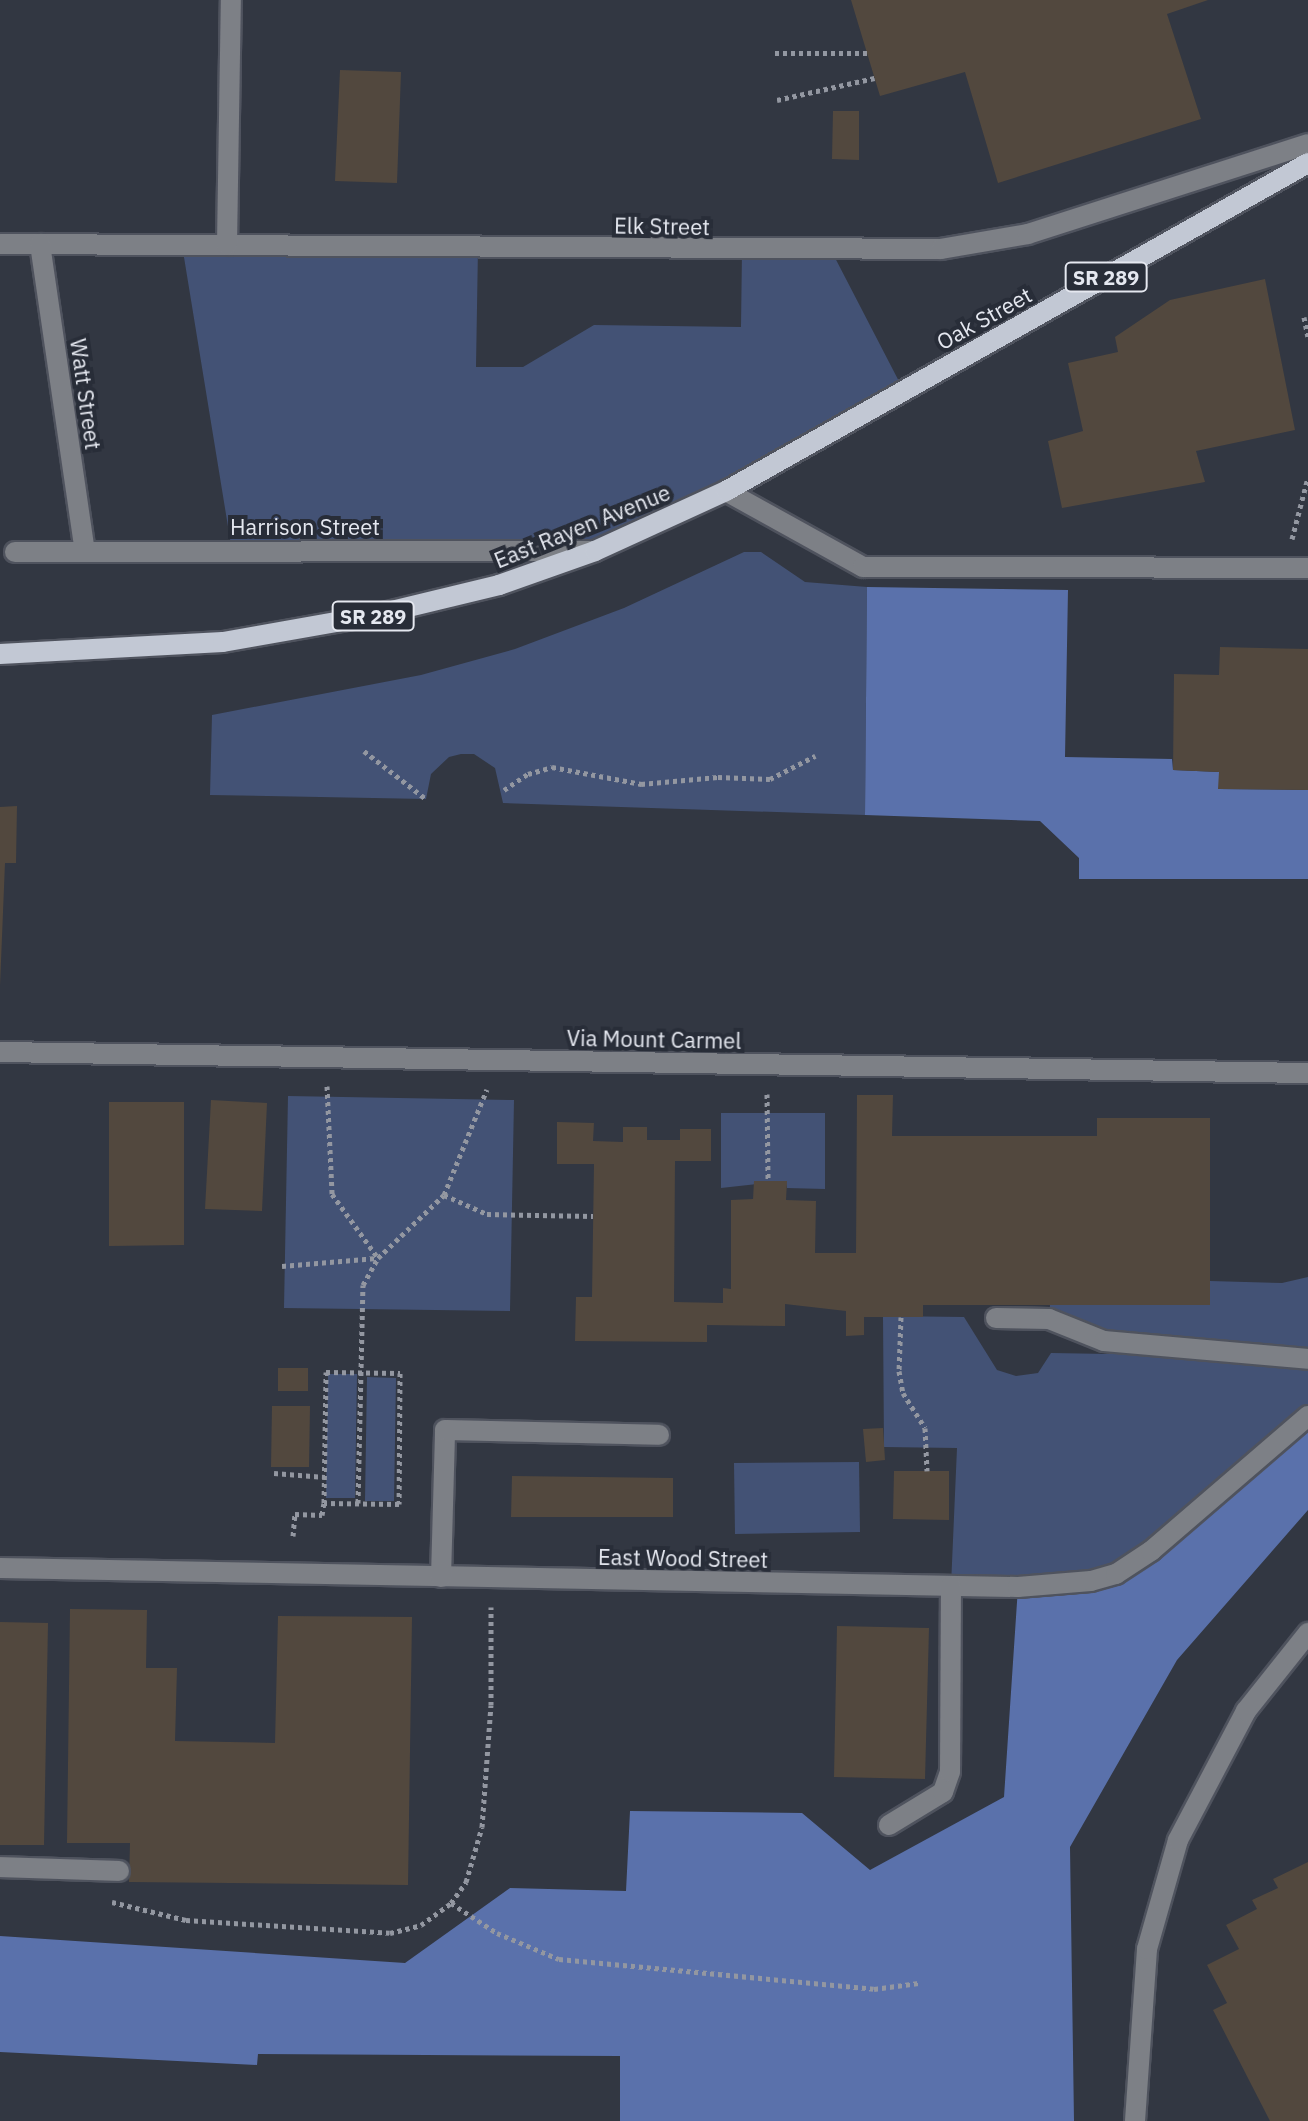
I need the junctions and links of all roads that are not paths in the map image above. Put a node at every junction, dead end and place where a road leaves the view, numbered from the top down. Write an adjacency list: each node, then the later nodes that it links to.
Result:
1 (231, 0): 6 (street)
2 (1308, 144): 6 (street, Elk Street)
3 (1308, 163): 7 (main road, Oak Street / SR 289)
4 (0, 244): 5 (street, Elk Street)
5 (40, 244): 6 (street, Elk Street); 8 (street, Watt Street)
6 (227, 245)
7 (726, 491): 9 (main road, East Rayen Avenue / SR 289); 11 (street)
8 (85, 551): 9 (street, Harrison Street); 10 (street, Harrison Street)
9 (595, 551): 12 (main road, East Rayen Avenue / SR 289)
10 (15, 552)
11 (1301, 568)
12 (0, 654)
13 (0, 1052): 14 (street, Via Mount Carmel)
14 (1308, 1073)
15 (996, 1318): 16 (street)
16 (1308, 1359)
17 (1308, 1416): 21 (street, East Wood Street)
18 (659, 1435): 20 (street)
19 (0, 1568): 20 (street, East Wood Street)
20 (441, 1577): 21 (street, East Wood Street)
21 (951, 1586): 23 (street)
22 (1308, 1633): 26 (street)
23 (889, 1825)
24 (0, 1867): 25 (street)
25 (119, 1871)
26 (1135, 2121)

